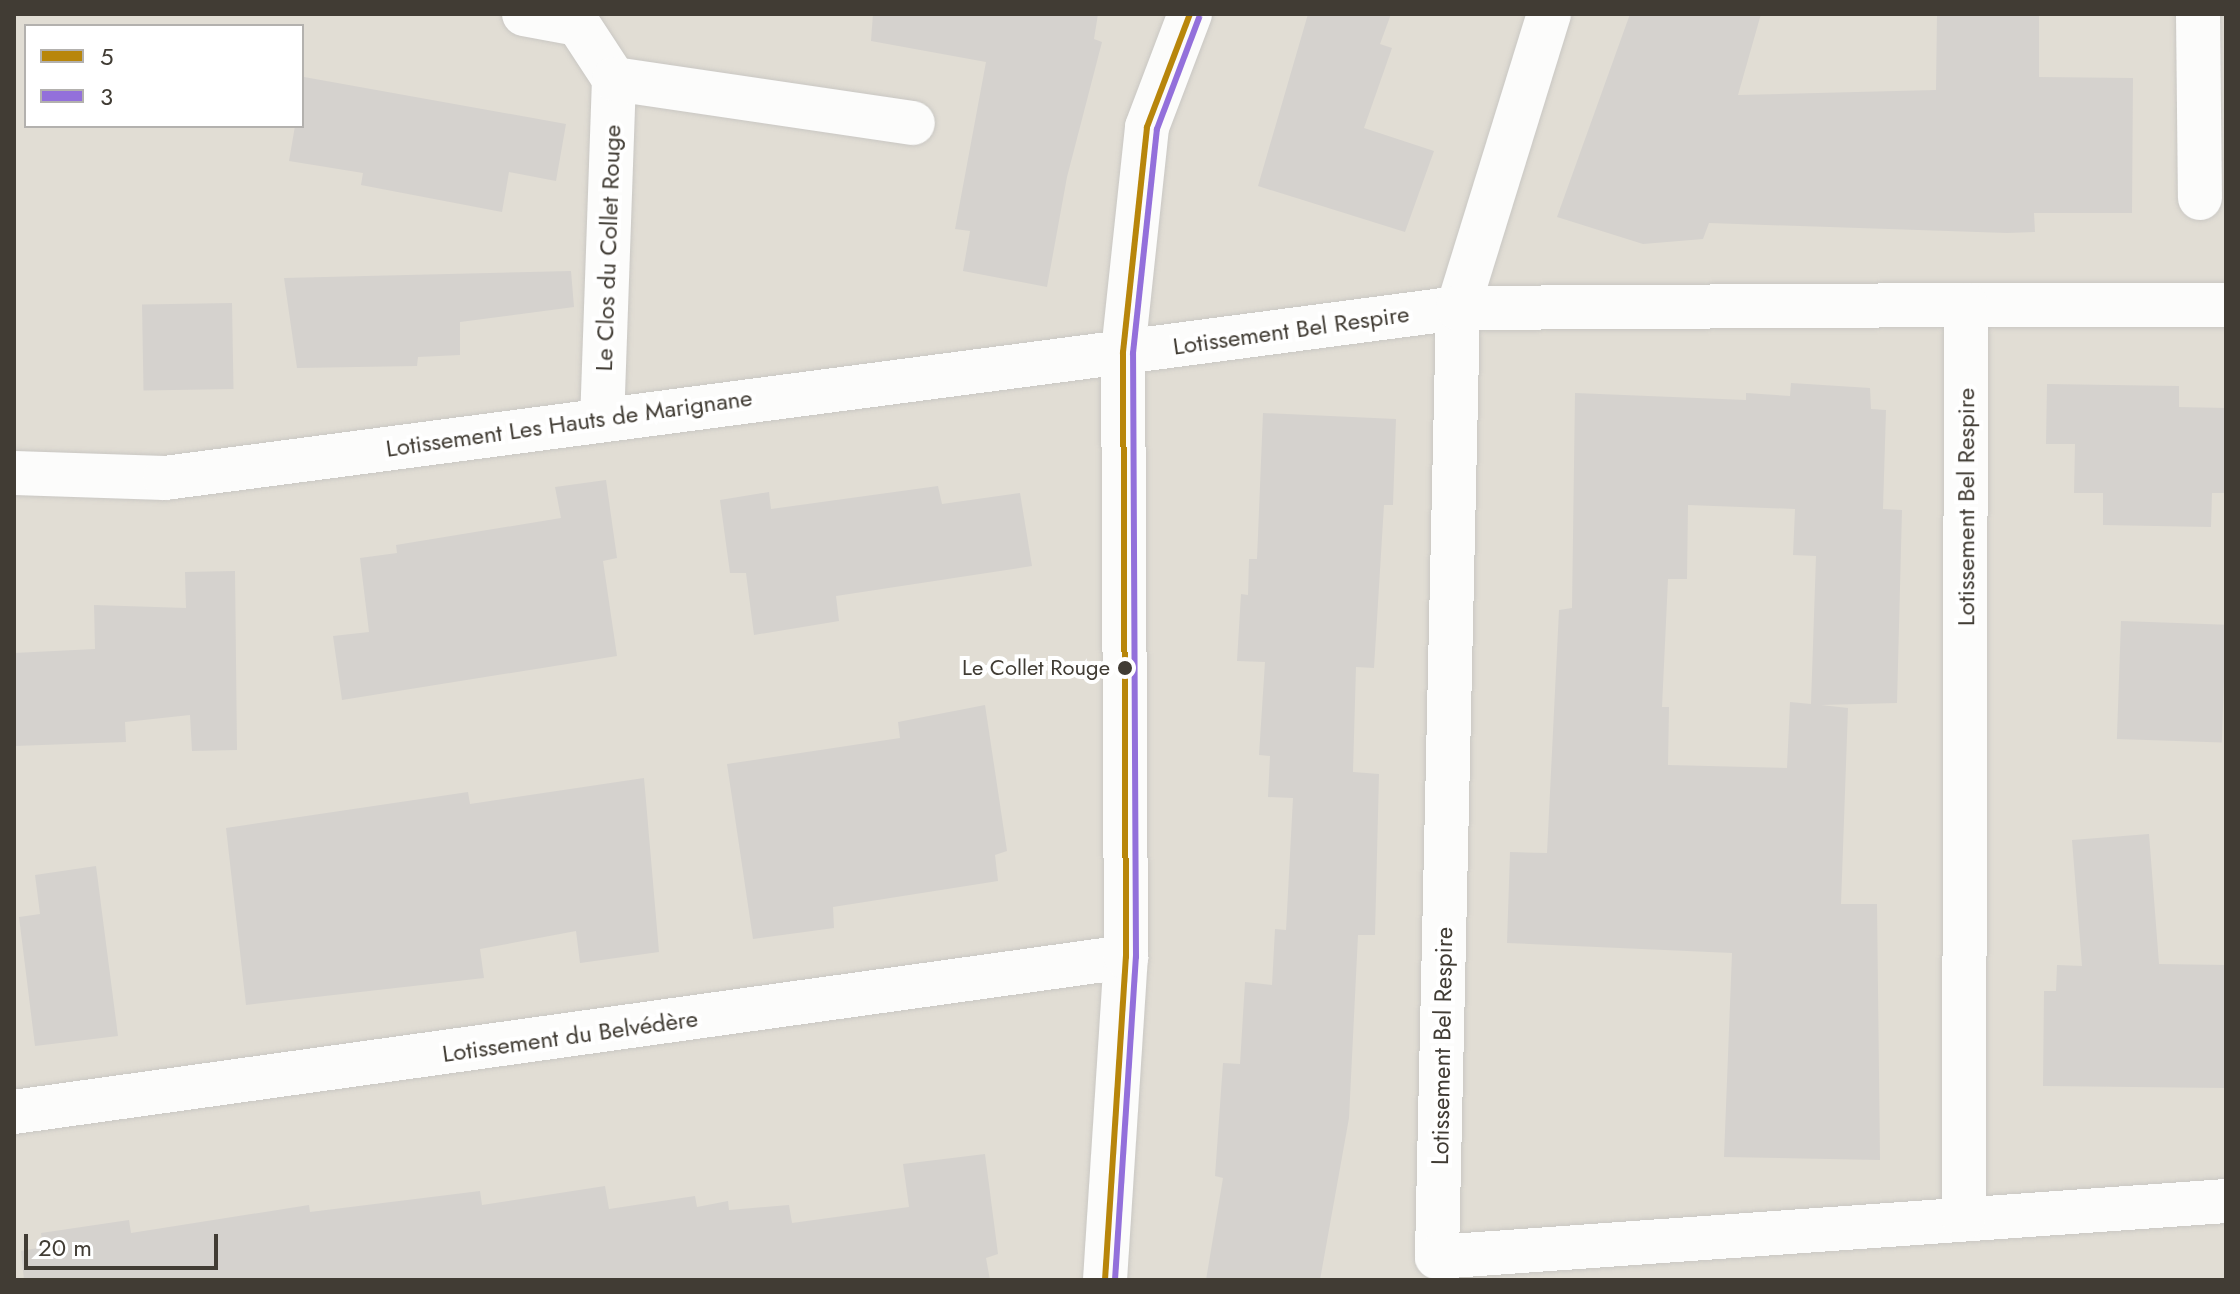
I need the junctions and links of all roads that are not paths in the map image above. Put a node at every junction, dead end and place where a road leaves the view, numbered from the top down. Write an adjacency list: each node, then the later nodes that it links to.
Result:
1 (524, 14): 5 (street)
2 (1190, 14): 11 (street)
3 (1549, 14): 10 (street, Lotissement Bel Respire)
4 (2198, 14): 7 (street)
5 (614, 79): 6 (street); 12 (street, Le Clos du Collet Rouge)
6 (913, 123)
7 (2200, 198)
8 (1966, 305): 9 (street); 10 (street, Lotissement Bel Respire); 17 (street, Lotissement Bel Respire)
9 (2226, 305)
10 (1458, 308): 11 (street, Lotissement Bel Respire); 17 (street, Lotissement Bel Respire)
11 (1123, 352): 12 (street, Lotissement Les Hauts de Marignane); 14 (street)
12 (602, 416): 13 (street, Lotissement Les Hauts de Marignane)
13 (14, 473)
14 (1126, 957): 15 (street, Lotissement du Belvédère); 18 (street)
15 (14, 1112)
16 (2226, 1201): 17 (street, Lotissement Bel Respire)
17 (1964, 1218)
18 (1105, 1280)

